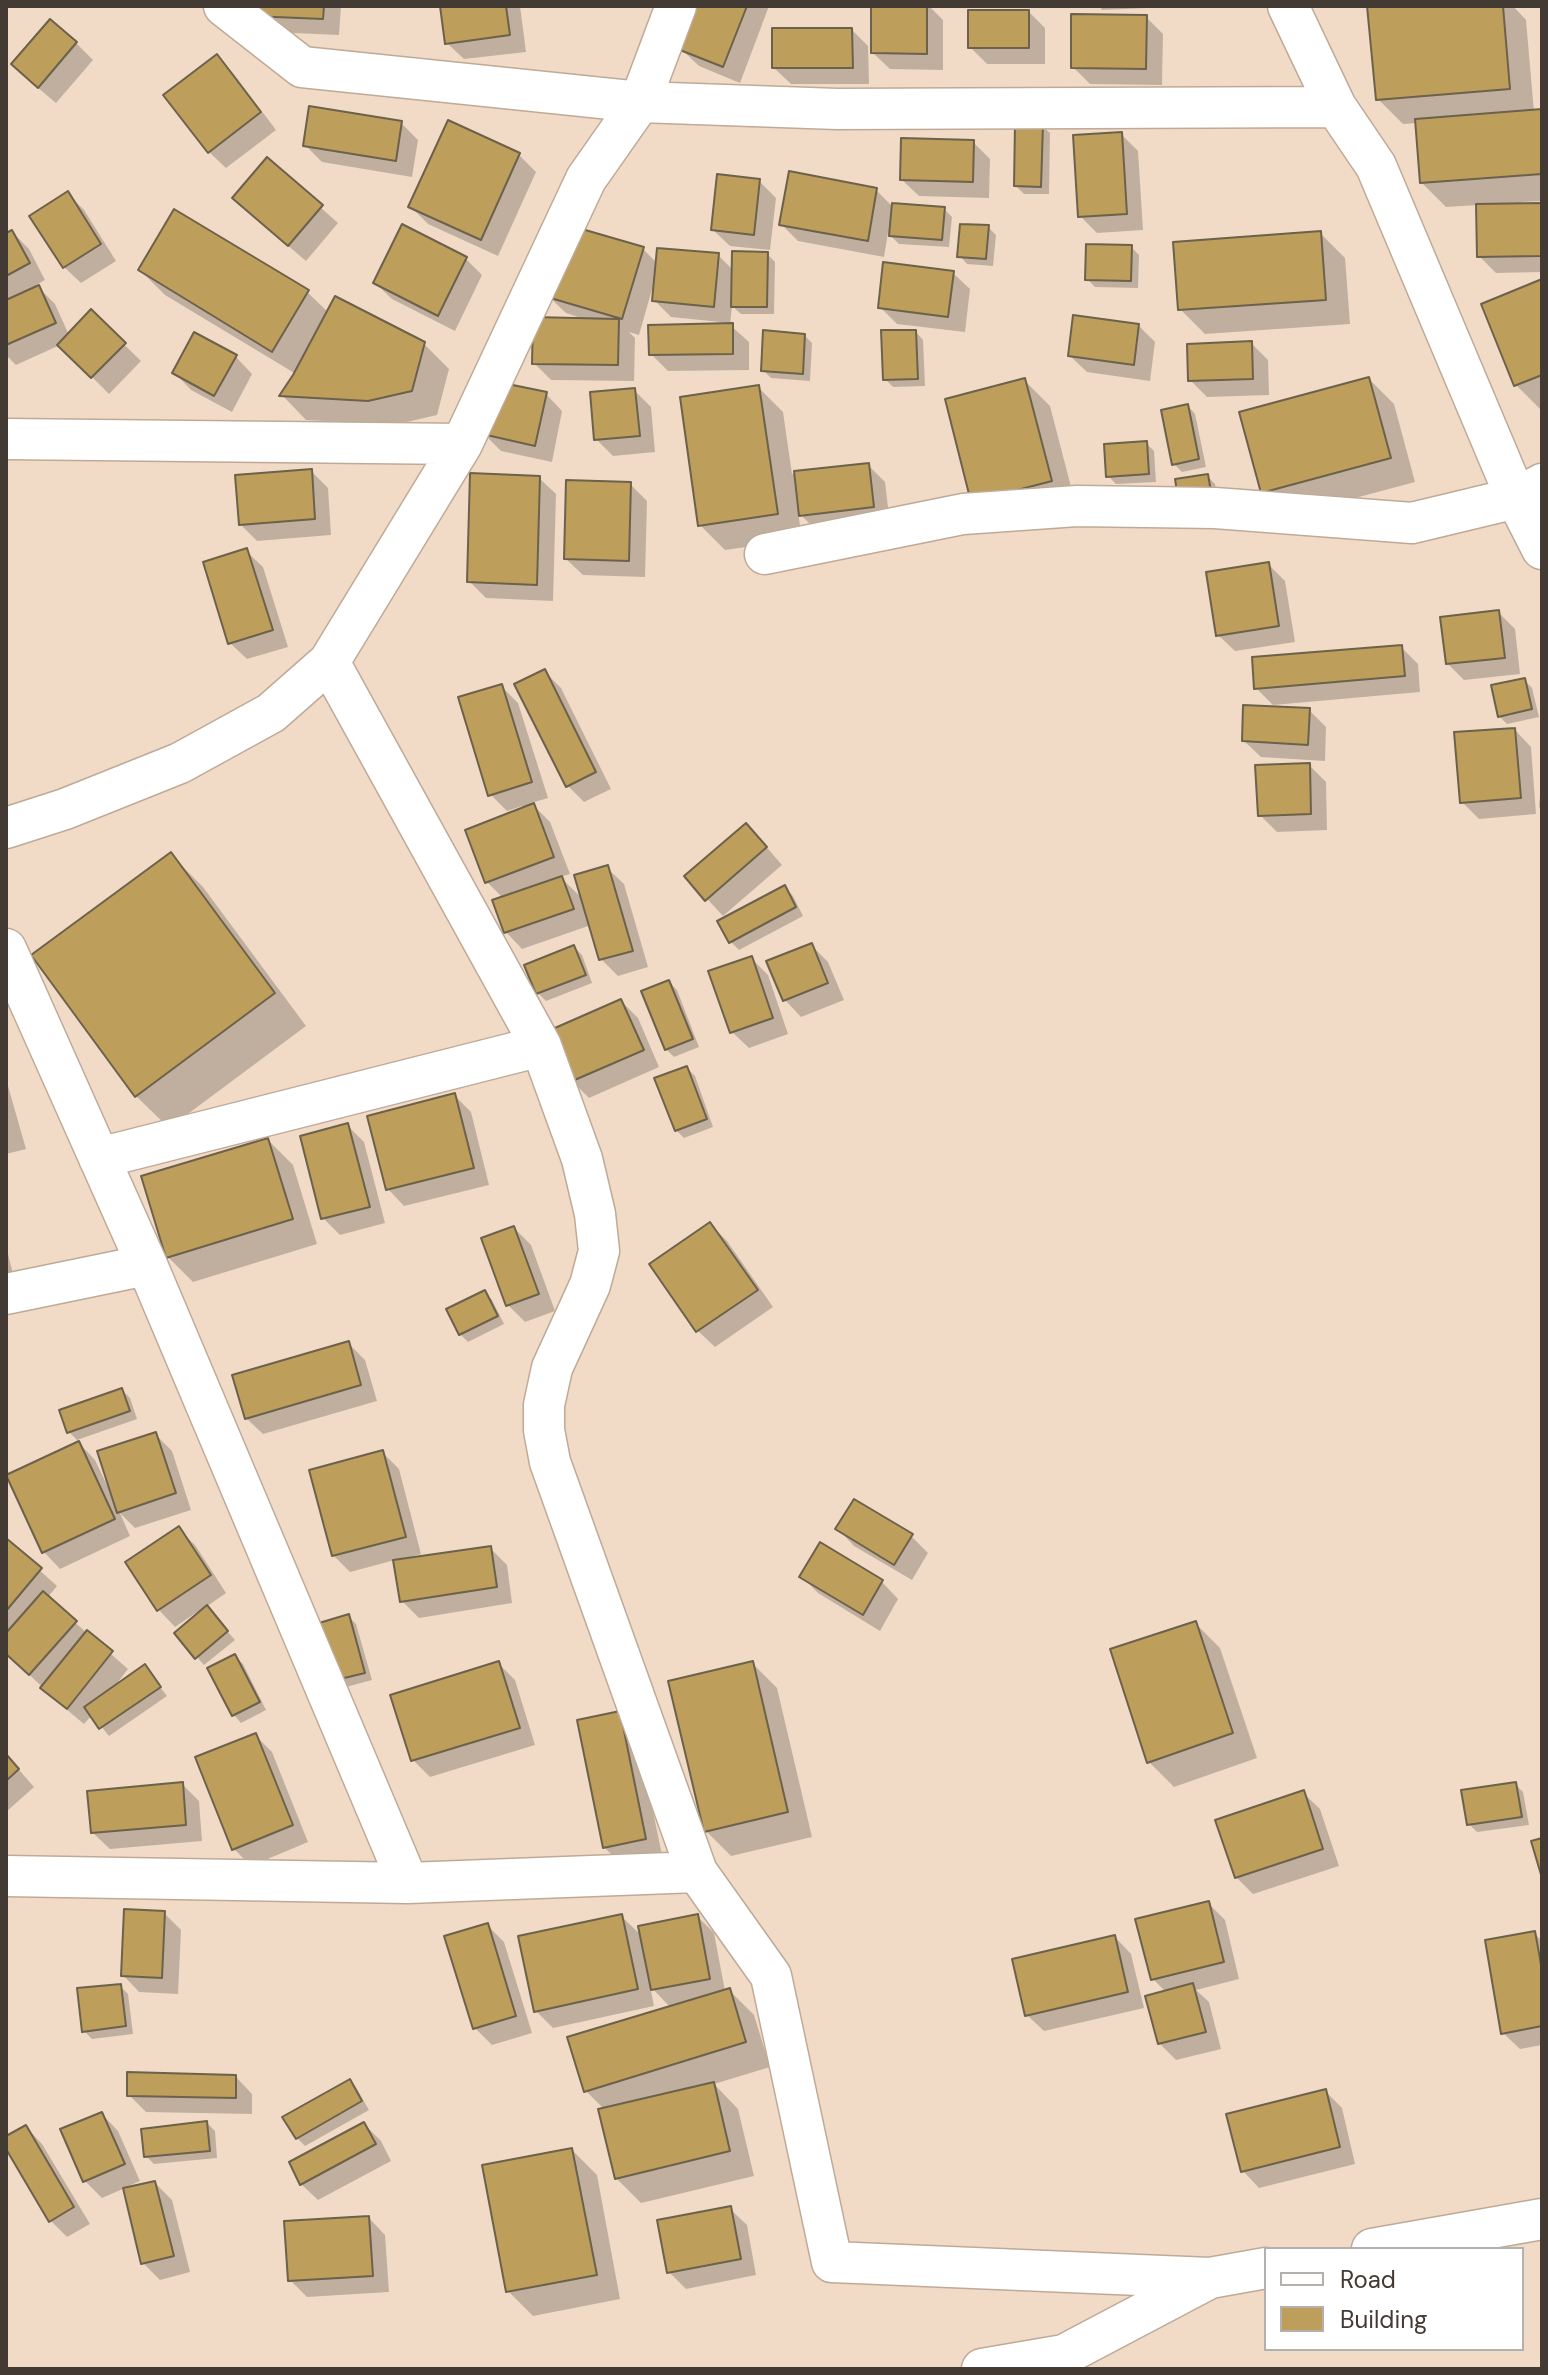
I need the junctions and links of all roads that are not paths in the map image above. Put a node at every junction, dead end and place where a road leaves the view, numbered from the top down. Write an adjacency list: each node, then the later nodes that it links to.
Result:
1 (224, 6): 4 (street)
2 (676, 6): 4 (street)
3 (1288, 6): 5 (street)
4 (640, 102): 5 (street); 7 (street)
5 (1336, 107): 8 (street)
6 (6, 439): 7 (street)
7 (462, 444): 11 (street)
8 (1529, 491): 9 (street); 10 (street)
9 (1542, 549)
10 (765, 554)
11 (329, 662): 12 (street); 14 (street)
12 (6, 828)
13 (6, 949): 15 (street)
14 (541, 1046): 15 (street); 18 (street)
15 (99, 1158): 16 (street)
16 (147, 1265): 17 (street); 20 (street)
17 (6, 1294)
18 (697, 1872): 20 (street); 24 (street)
19 (6, 1876): 20 (street)
20 (408, 1883)
21 (1542, 2219): 22 (street)
22 (1383, 2247)
23 (1264, 2268): 24 (street)
24 (1210, 2278): 25 (street)
25 (982, 2369)

